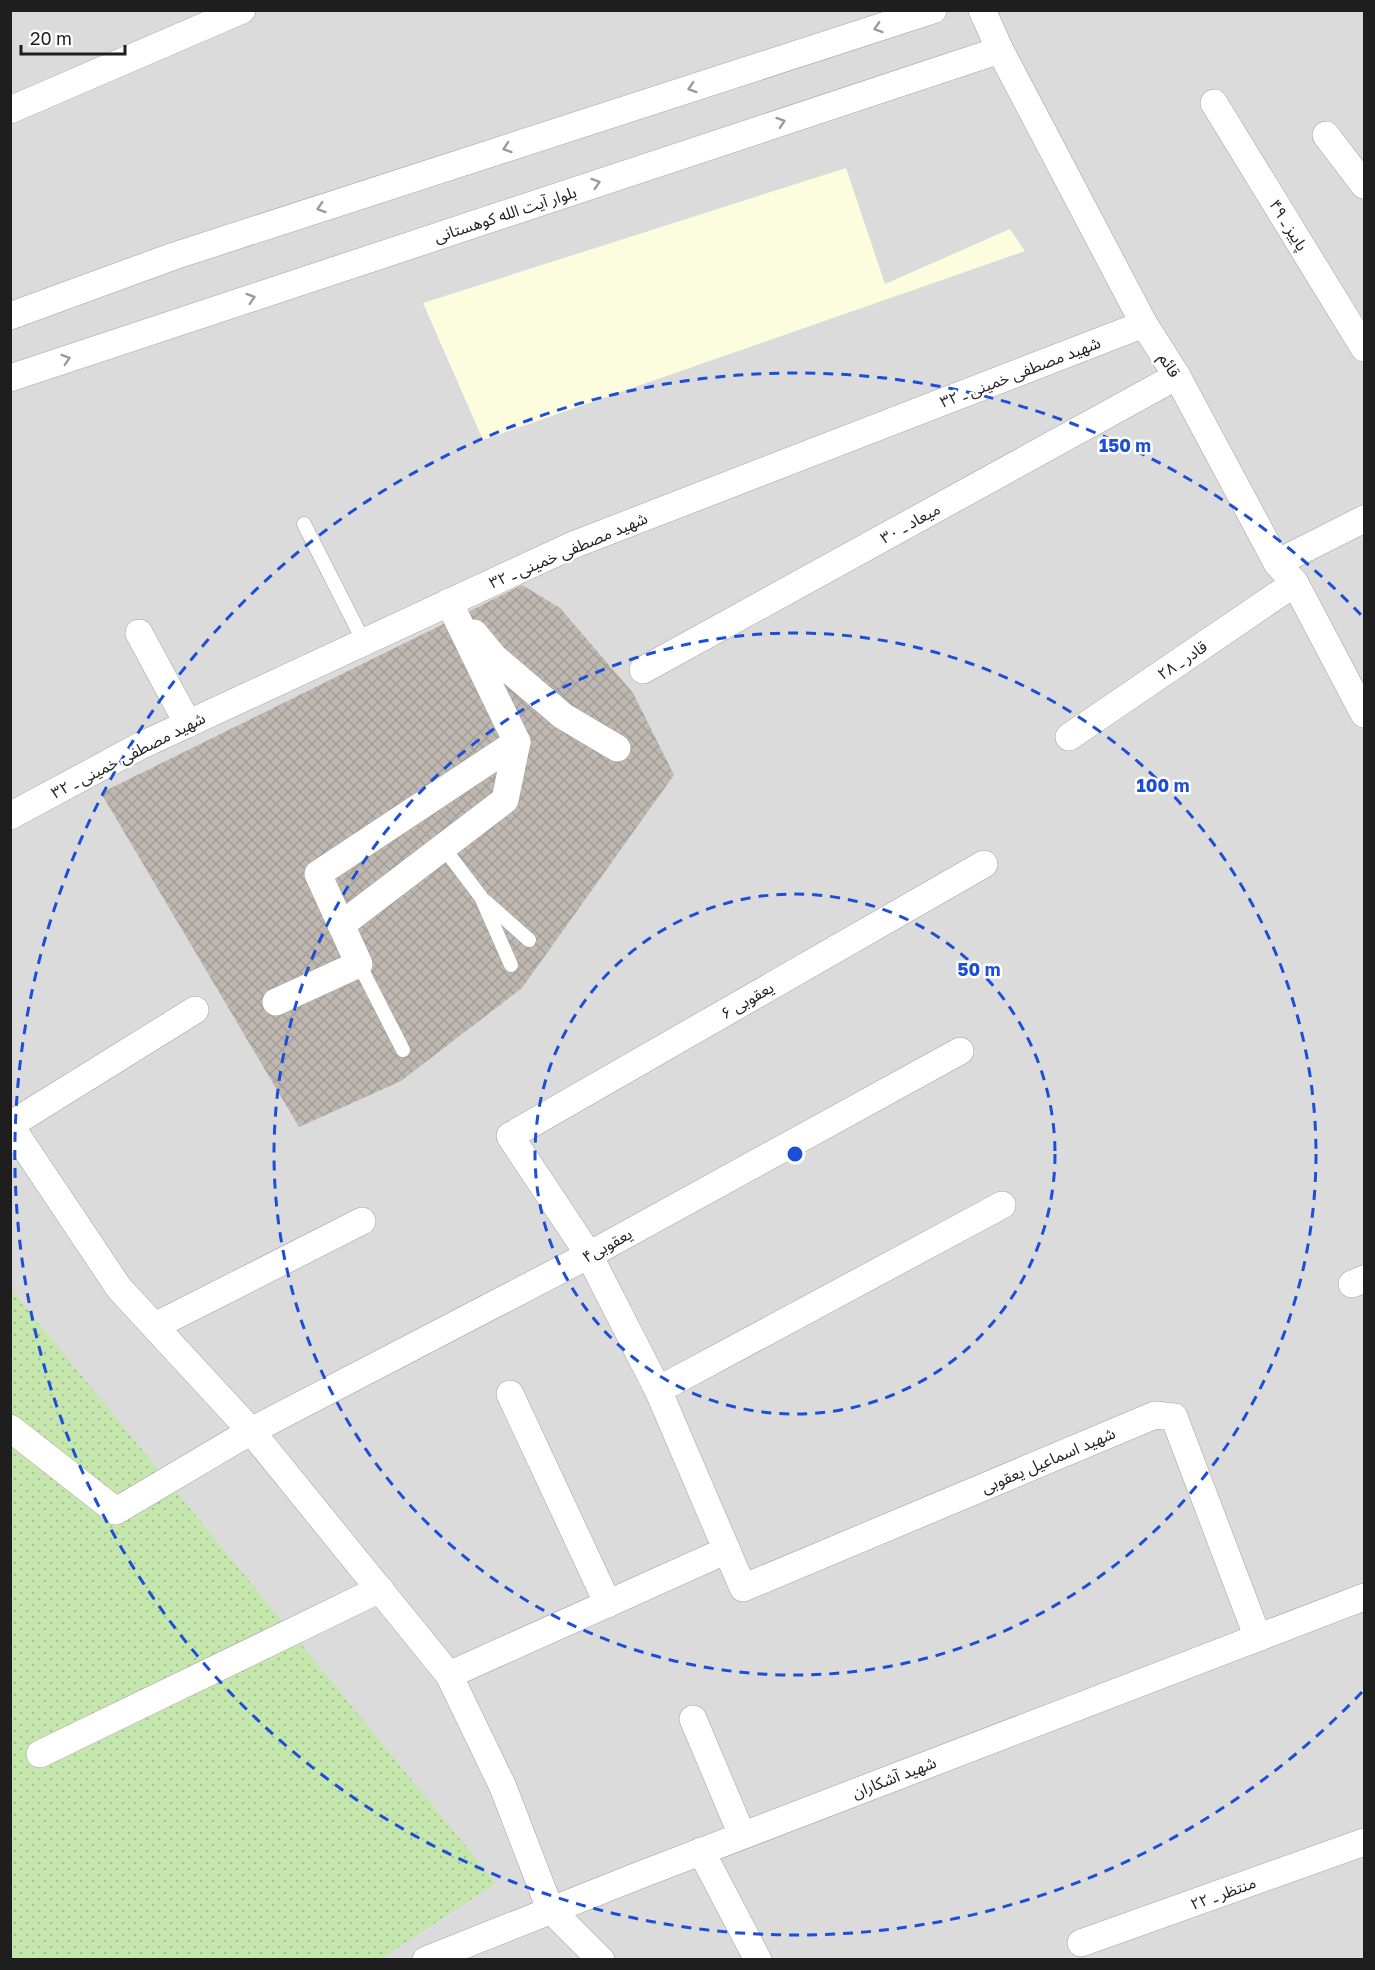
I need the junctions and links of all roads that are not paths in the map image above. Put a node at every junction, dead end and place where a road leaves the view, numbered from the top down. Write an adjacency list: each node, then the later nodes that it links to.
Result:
1 (242, 10): 6 (street)
2 (933, 10): 9 (street, one-way to 9)
3 (982, 10): 4 (street, قائم)
4 (1000, 50): 10 (street, قائم); 13 (street, بلوار آیت الله کوهستانی, one-way to 4)
5 (1214, 103): 11 (street, پاییز ـ ۴۹)
6 (10, 110)
7 (1326, 135): 8 (street)
8 (1365, 185)
9 (10, 316)
10 (1144, 324): 12 (street, قائم); 18 (street, شهید مصطفی خمینی ـ ۳۲)
11 (1365, 348)
12 (1177, 376): 16 (street, قائم); 21 (street, میعاد ـ ۳۰)
13 (10, 378)
14 (1365, 519): 16 (street)
15 (304, 524): 20 (lane)
16 (1277, 563): 17 (street, قائم)
17 (1295, 583): 22 (street, قائم); 24 (street, قادر ـ ۲۸)
18 (449, 602): 20 (street, شهید مصطفی خمینی ـ ۳۲); 25 (street); 26 (street)
19 (139, 633): 23 (street)
20 (364, 642): 23 (street, شهید مصطفی خمینی ـ ۳۲)
21 (643, 670)
22 (1365, 714)
23 (188, 724): 27 (street, شهید مصطفی خمینی ـ ۳۲)
24 (1070, 737)
25 (517, 742): 28 (street); 31 (street)
26 (617, 748)
27 (11, 816)
28 (443, 847): 30 (lane); 31 (street)
29 (984, 864): 42 (street, یعقوبی ۶)
30 (482, 897): 32 (lane); 34 (lane)
31 (341, 925): 33 (street)
32 (529, 940)
33 (359, 964): 35 (street); 37 (lane)
34 (511, 965)
35 (276, 1002)
36 (195, 1010): 39 (street)
37 (403, 1050)
38 (960, 1051): 42 (street, یعقوبی۴)
39 (10, 1125): 43 (street)
40 (1002, 1206): 44 (street)
41 (362, 1221): 43 (street)
42 (589, 1255): 44 (street); 47 (street, یعقوبی۴)
43 (155, 1326): 47 (street)
44 (658, 1390): 48 (street)
45 (510, 1394): 51 (street)
46 (10, 1428): 47 (street, یعقوبی۴)
47 (251, 1431): 49 (street)
48 (727, 1550): 51 (street); 52 (street, شهید اسماعیل یعقوبی)
49 (380, 1589): 53 (street); 55 (street)
50 (1365, 1597): 52 (street, شهید آشکاران)
51 (608, 1604): 53 (street)
52 (1258, 1638): 56 (street, شهید آشکاران)
53 (449, 1675): 59 (street)
54 (693, 1719): 56 (street)
55 (40, 1754)
56 (742, 1835): 58 (street, شهید آشکاران)
57 (1365, 1842): 60 (street, منتظر ـ ۲۲)
58 (701, 1851): 59 (street, شهید آشکاران); 63 (street)
59 (550, 1910): 61 (street, شهید آشکاران); 62 (street)
60 (1081, 1943)
61 (426, 1959)
62 (601, 1959)
63 (758, 1959)

